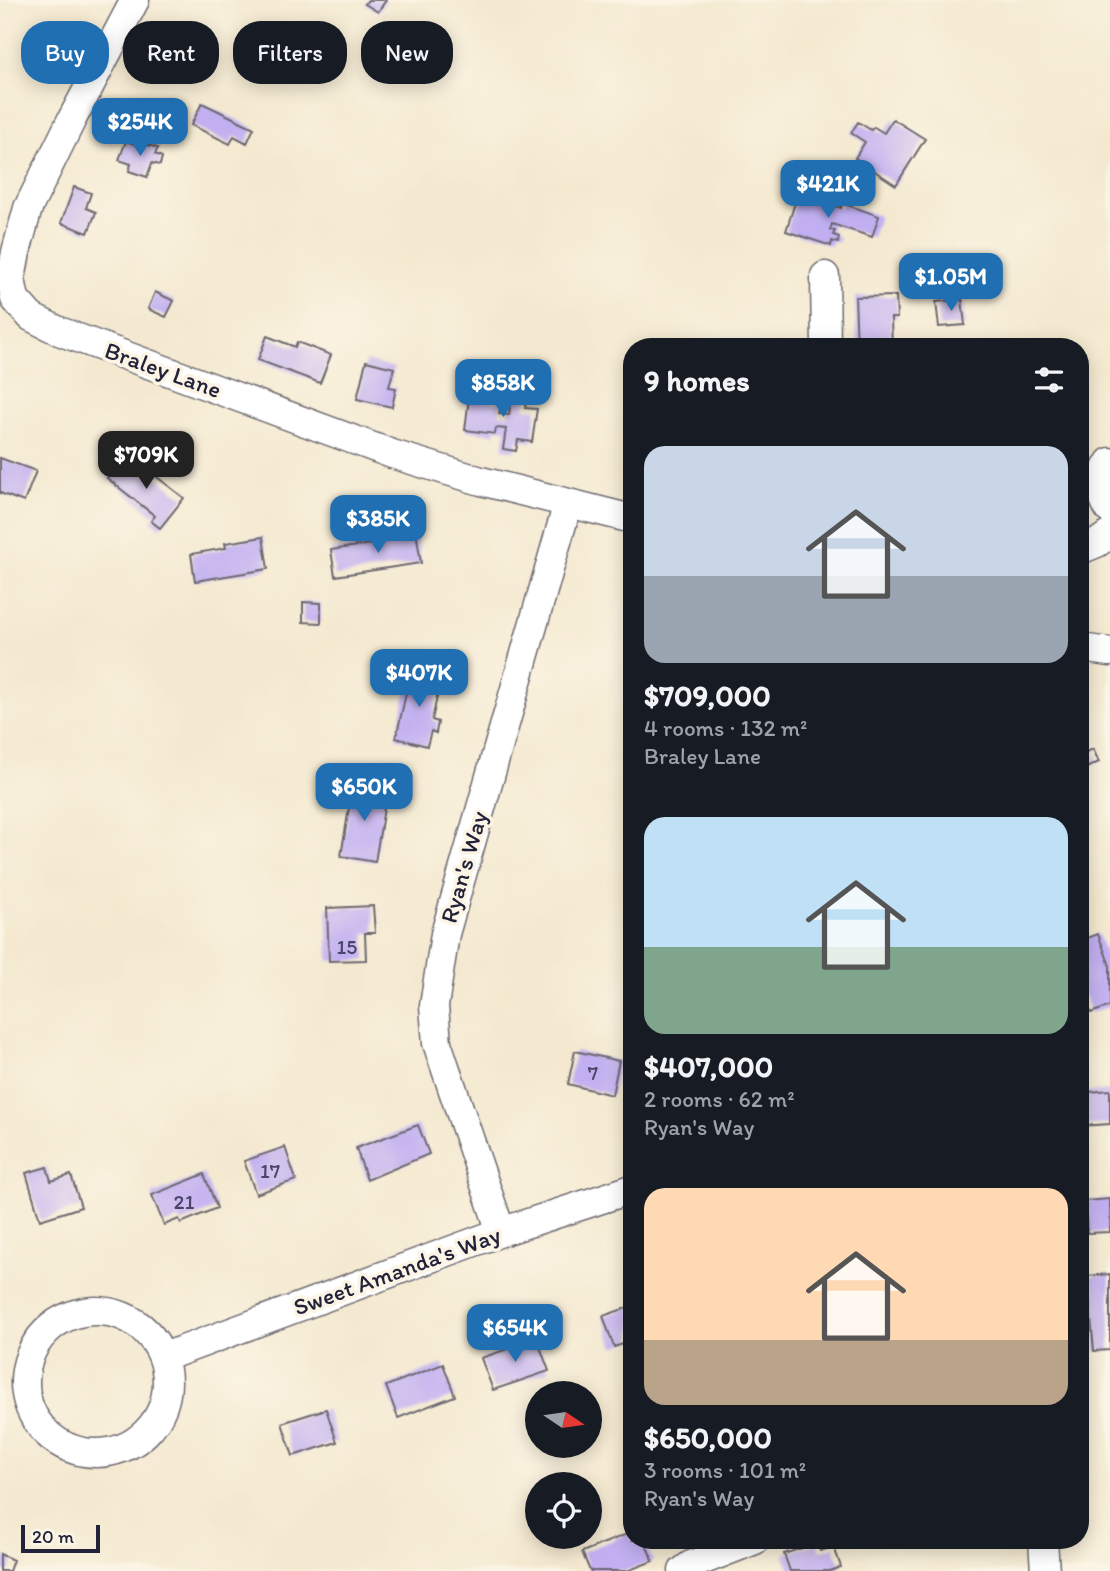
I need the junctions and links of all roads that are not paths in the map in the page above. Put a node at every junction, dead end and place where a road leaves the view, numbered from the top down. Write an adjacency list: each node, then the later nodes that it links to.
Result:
1 (135, 0): 3 (street, Braley Lane)
2 (825, 276): 4 (street)
3 (8, 308): 6 (street, Braley Lane)
4 (826, 338)
5 (1110, 462): 7 (street)
6 (568, 503): 8 (street, Braley Lane); 14 (street, Ryan's Way)
7 (1110, 510)
8 (623, 517)
9 (1110, 534): 10 (street)
10 (1089, 546)
11 (1089, 649): 12 (street)
12 (1110, 652)
13 (623, 1192): 14 (street, Sweet Amanda's Way)
14 (501, 1232): 15 (street, Sweet Amanda's Way)
15 (164, 1357): 15 (street)
16 (732, 1549): 18 (street)
17 (1044, 1549): 19 (street)
18 (683, 1571)
19 (1045, 1571)

